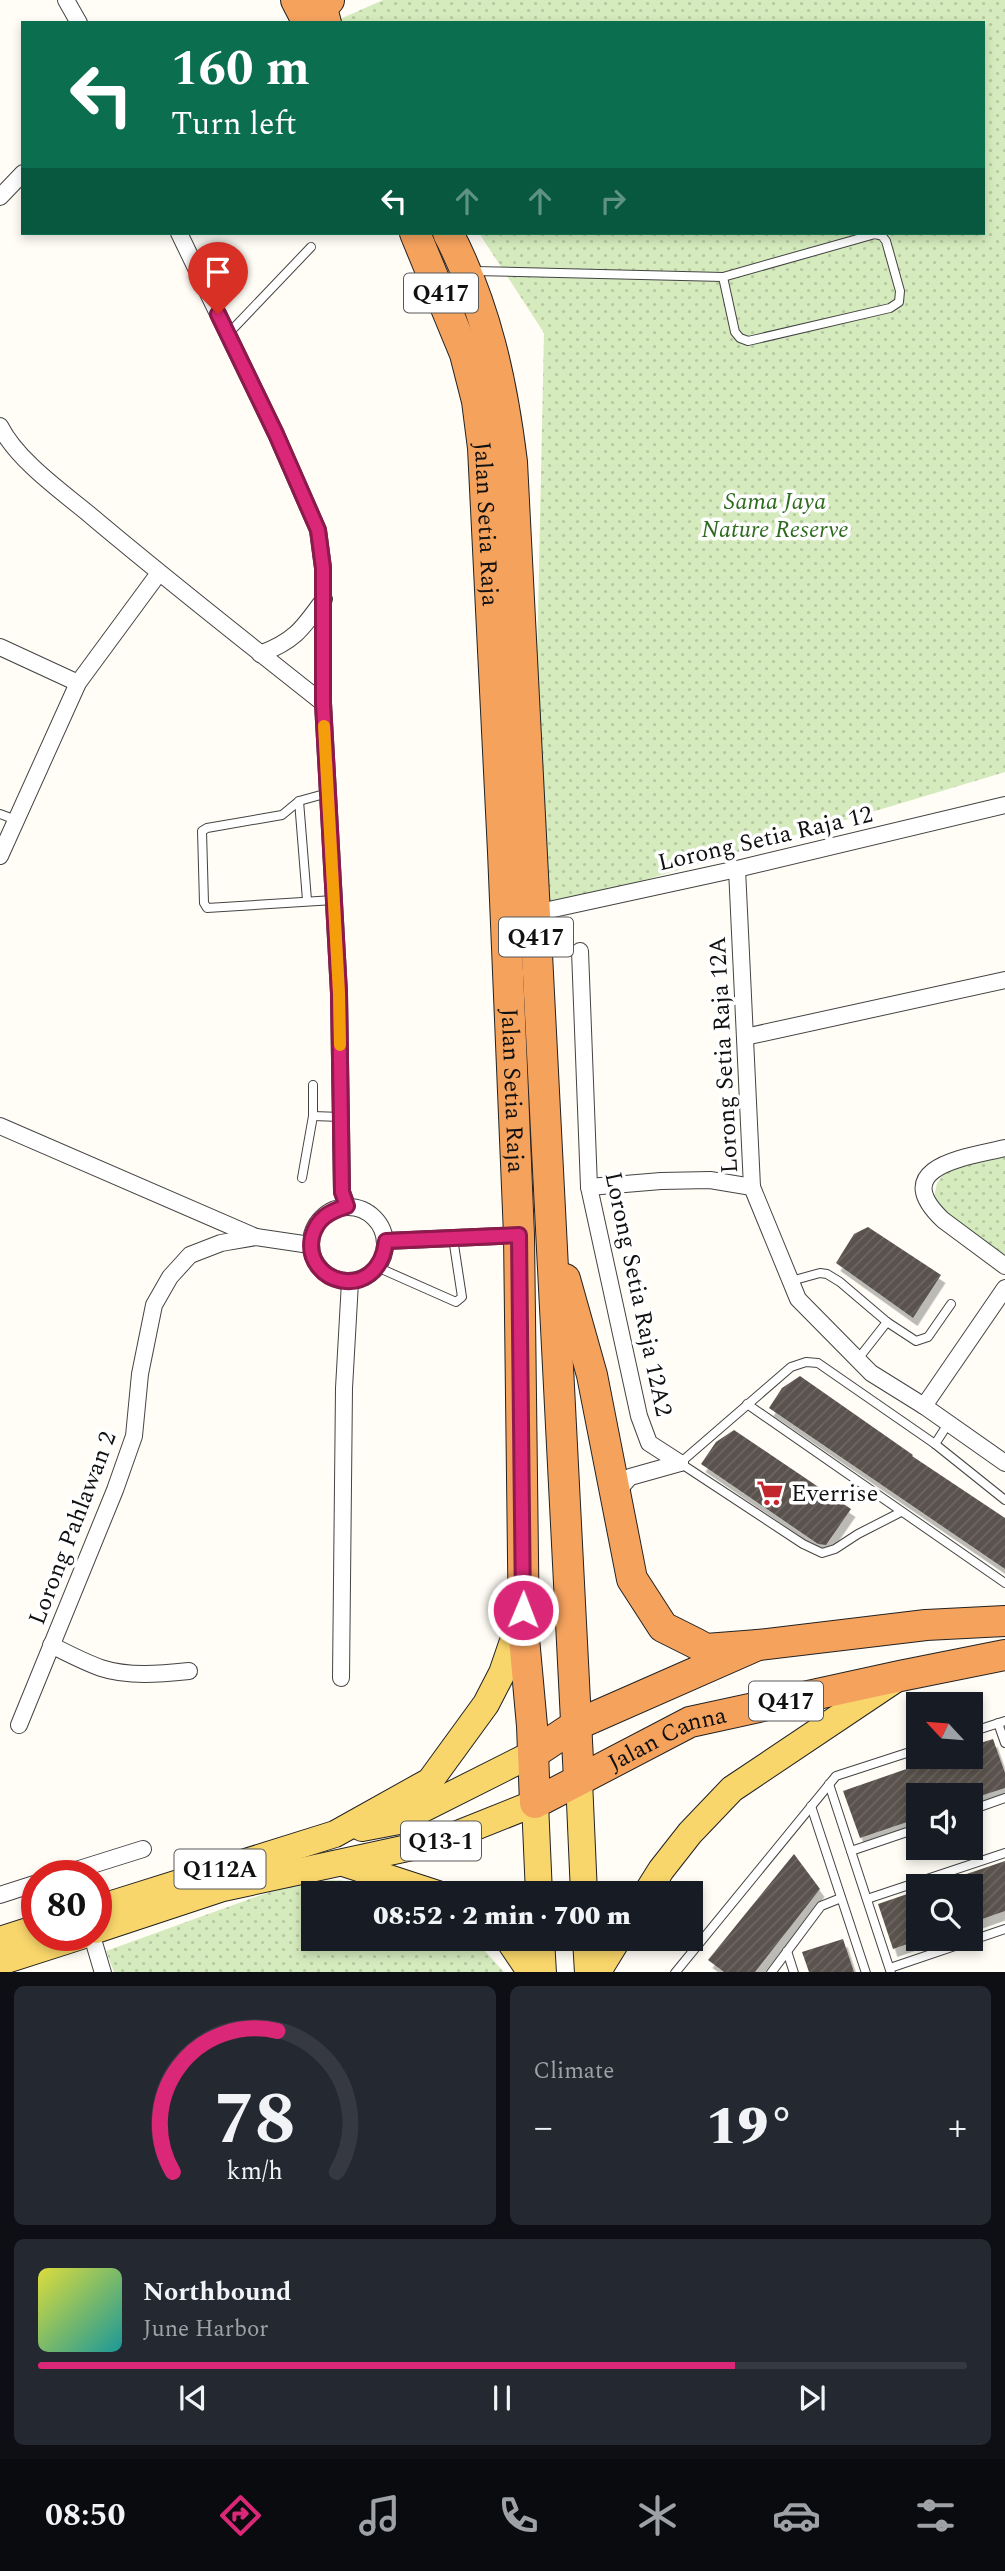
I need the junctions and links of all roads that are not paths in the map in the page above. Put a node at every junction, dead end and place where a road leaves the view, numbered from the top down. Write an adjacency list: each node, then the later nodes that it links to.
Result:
1 (66, 0): 4 (street)
2 (296, 0): 5 (highway)
3 (330, 0): 6 (highway); 7 (highway)
4 (78, 21)
5 (307, 21)
6 (325, 21)
7 (340, 21)
8 (21, 175): 9 (street)
9 (0, 197)
10 (179, 235): 18 (street)
11 (416, 235): 19 (highway, Jalan Setia Raja / Q417)
12 (449, 235): 16 (highway, Jalan Setia Raja / Q417)
13 (871, 235): 17 (lane)
14 (878, 235): 17 (lane)
15 (311, 247): 18 (lane)
16 (468, 271): 17 (lane); 19 (highway); 36 (highway, Jalan Setia Raja / Q417)
17 (723, 277)
18 (228, 334): 22 (street)
19 (465, 354): 50 (highway, Jalan Setia Raja / Q417)
20 (0, 426): 21 (street)
21 (159, 573): 24 (street); 25 (street)
22 (324, 600): 24 (street); 26 (street)
23 (0, 647): 25 (street)
24 (260, 654): 26 (street)
25 (78, 683): 31 (street)
26 (323, 703): 27 (street)
27 (328, 793): 28 (lane); 34 (street)
28 (299, 801): 35 (lane); 35 (lane)
29 (1005, 805): 33 (street, Lorong Setia Raja 12)
30 (0, 814): 31 (lane)
31 (16, 820): 32 (street)
32 (0, 856)
33 (737, 869): 36 (street, Lorong Setia Raja 12); 39 (street, Lorong Setia Raja 12A)
34 (334, 900): 35 (lane); 42 (street)
35 (307, 901)
36 (535, 913): 49 (highway, Jalan Setia Raja / Q417)
37 (580, 950): 46 (street, Lorong Setia Raja 12A2)
38 (1005, 980): 39 (street)
39 (745, 1037): 47 (street, Lorong Setia Raja 12A)
40 (313, 1085): 41 (lane)
41 (313, 1116): 42 (lane); 45 (lane)
42 (341, 1117): 48 (street)
43 (0, 1127): 51 (street)
44 (1005, 1148): 55 (street)
45 (302, 1178)
46 (589, 1187): 47 (street); 67 (street, Lorong Setia Raja 12A2)
47 (752, 1187): 58 (street, Lorong Setia Raja 12A)
48 (347, 1206): 53 (street); 54 (street)
49 (551, 1232): 69 (highway); 83 (highway, Jalan Setia Raja / Q417)
50 (519, 1235): 52 (street); 73 (highway, Jalan Setia Raja / Q417)
51 (256, 1237): 54 (street); 75 (street, Lorong Pahlawan 2)
52 (453, 1238): 53 (street); 56 (lane)
53 (386, 1241): 56 (street)
54 (310, 1245): 57 (street)
55 (1005, 1265)
56 (377, 1267): 57 (street)
57 (350, 1282): 80 (street)
58 (791, 1282): 61 (lane); 62 (street, Lorong Setia Raja 12A)
59 (1005, 1288): 64 (street)
60 (951, 1304): 61 (lane)
61 (887, 1322): 62 (lane)
62 (858, 1359): 64 (street, Lorong Setia Raja 12A)
63 (747, 1404): 66 (lane); 67 (lane); 71 (lane)
64 (924, 1406): 65 (street, Lorong Setia Raja 12A)
65 (948, 1424): 66 (lane); 68 (street, Lorong Setia Raja 12A)
66 (935, 1444): 70 (lane)
67 (680, 1463): 69 (street); 71 (lane)
68 (1005, 1464)
69 (615, 1494): 76 (highway)
70 (1005, 1500)
71 (901, 1512): 72 (lane)
72 (1005, 1583)
73 (523, 1610): 86 (highway, Jalan Setia Raja / Q417); 94 (main road)
74 (1005, 1621): 76 (highway, Jalan Canna / Q417)
75 (51, 1645): 78 (street); 82 (street, Lorong Pahlawan 2)
76 (758, 1645): 83 (highway, Jalan Canna / Q417)
77 (1005, 1656): 79 (highway, Jalan Canna / Q417)
78 (189, 1671)
79 (900, 1676): 88 (highway, Jalan Canna / Q417); 104 (main road)
80 (341, 1678)
81 (1002, 1722): 84 (lane); 85 (lane)
82 (19, 1725)
83 (576, 1725): 86 (highway, Q417); 88 (highway, Q417)
84 (984, 1728)
85 (1005, 1742)
86 (534, 1753): 91 (highway, Q417); 94 (main road)
87 (906, 1753): 89 (lane)
88 (579, 1780): 91 (highway, Jalan Canna / Q417); 103 (main road)
89 (829, 1784): 92 (lane); 97 (lane)
90 (1005, 1798): 93 (lane)
91 (536, 1803): 100 (main road, Jalan Canna / Q13-1); 102 (main road)
92 (810, 1806): 107 (lane); 128 (lane)
93 (983, 1806)
94 (343, 1831): 109 (main road, Q112A)
95 (906, 1832): 97 (lane)
96 (142, 1849): 99 (street)
97 (851, 1851): 108 (lane)
98 (1005, 1853): 108 (lane)
99 (107, 1860)
100 (342, 1862): 101 (main road); 110 (main road, Jalan Canna)
101 (399, 1881)
102 (539, 1881)
103 (583, 1881)
104 (654, 1881)
105 (21, 1888): 106 (street)
106 (0, 1895)
107 (841, 1898): 120 (lane); 131 (lane)
108 (867, 1899): 122 (lane)
109 (112, 1904)
110 (112, 1925)
111 (1005, 1929): 122 (lane)
112 (21, 1933): 113 (main road)
113 (0, 1940)
114 (34, 1951): 121 (main road)
115 (97, 1951): 123 (street)
116 (516, 1951): 124 (main road)
117 (542, 1951): 125 (main road)
118 (587, 1951): 126 (main road)
119 (610, 1951): 127 (main road)
120 (787, 1951): 129 (lane); 130 (lane)
121 (0, 1962)
122 (890, 1970)
123 (103, 1972)
124 (531, 1972)
125 (543, 1972)
126 (588, 1972)
127 (597, 1972)
128 (675, 1972)
129 (771, 1972)
130 (794, 1972)
131 (866, 1972)

